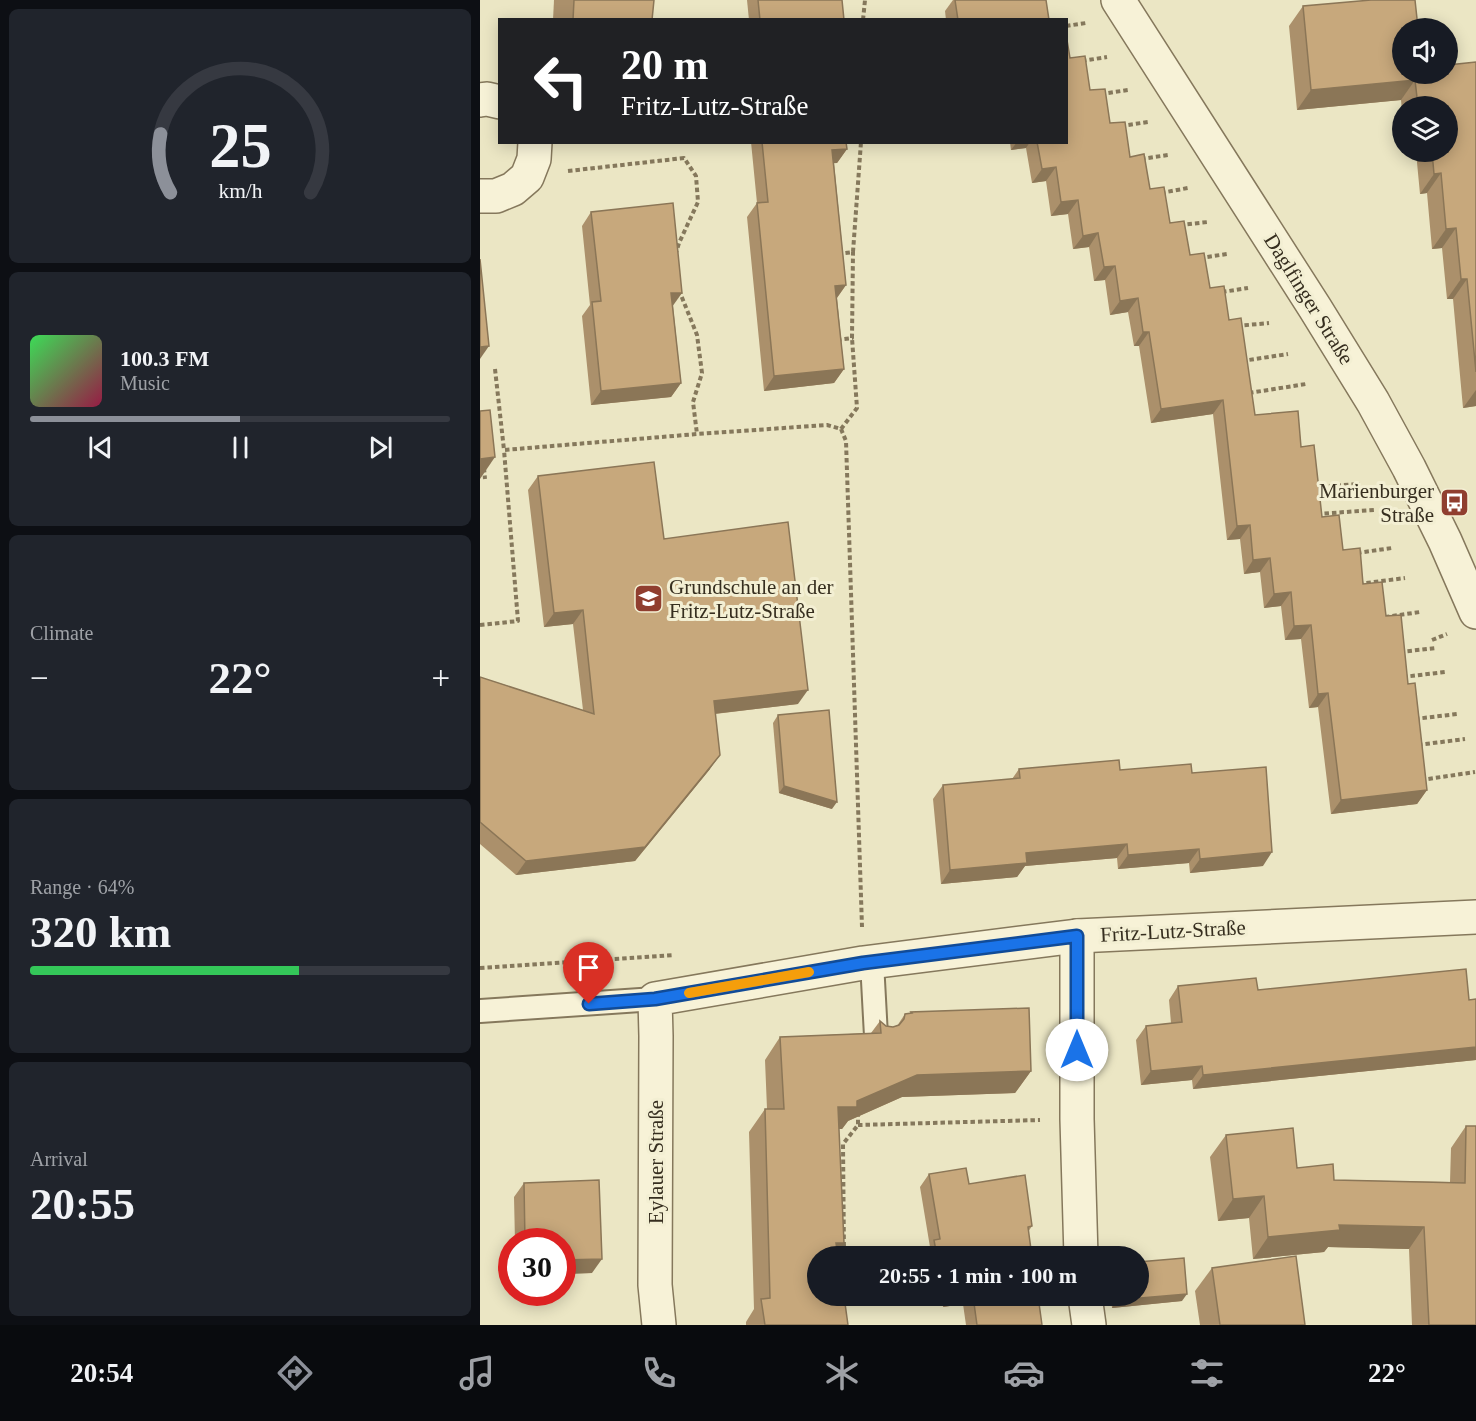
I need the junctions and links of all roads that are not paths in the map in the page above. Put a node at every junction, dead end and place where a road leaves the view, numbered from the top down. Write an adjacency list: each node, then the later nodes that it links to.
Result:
1 (1118, 0): 6 (street, Daglfinger Straße)
2 (480, 100): 3 (street)
3 (498, 102)
4 (535, 151): 5 (street)
5 (480, 196)
6 (1476, 612)
7 (1476, 917): 8 (street, Fritz-Lutz-Straße)
8 (1077, 936): 9 (street, Fritz-Lutz-Straße); 13 (street)
9 (868, 963): 10 (street, Fritz-Lutz-Straße); 12 (lane)
10 (655, 999): 11 (lane, Fritz-Lutz-Straße); 15 (street, Eylauer Straße)
11 (480, 1011)
12 (876, 1036)
13 (1081, 1246)
14 (1087, 1306): 16 (street)
15 (659, 1325)
16 (1089, 1325)

